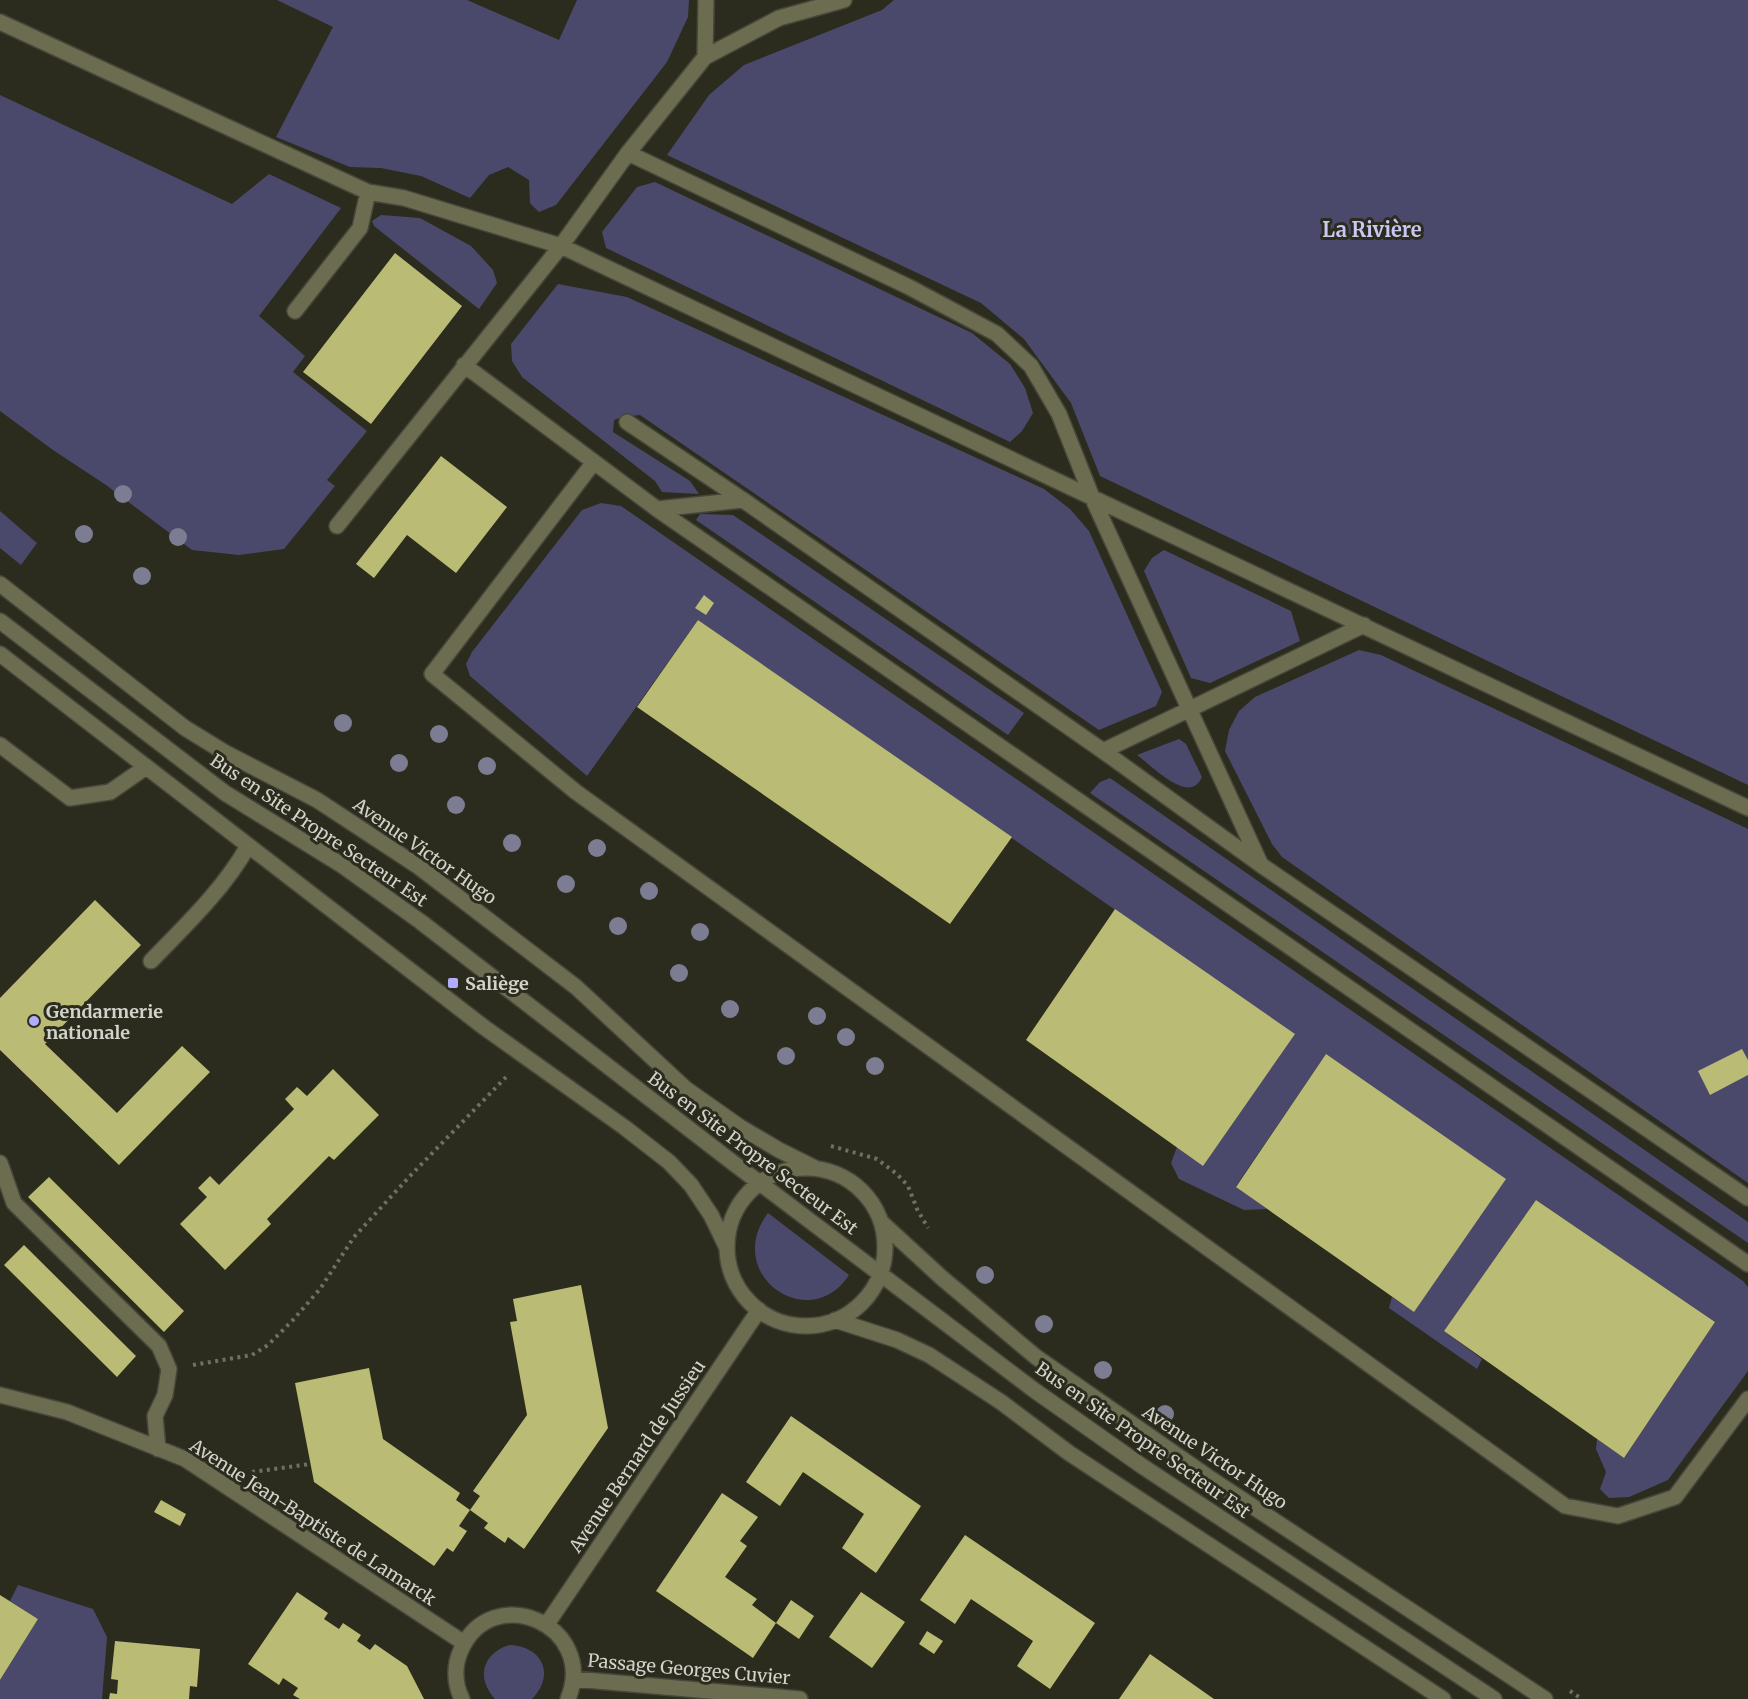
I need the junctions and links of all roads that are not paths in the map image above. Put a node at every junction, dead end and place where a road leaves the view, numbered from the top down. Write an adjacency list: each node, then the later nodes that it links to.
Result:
1 (706, 0): 4 (street)
2 (844, 0): 4 (street)
3 (0, 22): 6 (street)
4 (705, 57): 5 (street)
5 (628, 153): 7 (street); 12 (street)
6 (368, 192): 7 (street); 8 (street)
7 (561, 246): 9 (street); 12 (street)
8 (295, 311)
9 (464, 365): 11 (street); 15 (street)
10 (627, 422): 13 (street)
11 (594, 462): 14 (street); 39 (street)
12 (1092, 497): 18 (street); 20 (street)
13 (742, 500): 14 (street); 22 (street)
14 (657, 509): 34 (street)
15 (337, 526)
16 (0, 584): 29 (street, Avenue Victor Hugo)
17 (0, 621): 30 (street, Bus en Site Propre Secteur Est)
18 (1364, 625): 20 (street); 24 (street)
19 (0, 654): 23 (street)
20 (1190, 708): 22 (street); 26 (street)
21 (0, 745): 23 (street)
22 (1103, 751): 26 (street)
23 (146, 767): 25 (street)
24 (1748, 808)
25 (248, 846): 27 (street); 33 (street)
26 (1261, 865): 31 (street)
27 (150, 961)
28 (0, 1163): 40 (street)
29 (814, 1168): 30 (street); 32 (street)
30 (759, 1183): 33 (street); 35 (street, Bus en Site Propre Secteur Est)
31 (1748, 1198)
32 (881, 1222): 35 (street); 49 (street, Avenue Victor Hugo)
33 (727, 1248): 36 (street)
34 (1748, 1264)
35 (880, 1274): 37 (street); 48 (street, Bus en Site Propre Secteur Est)
36 (759, 1310): 37 (street); 41 (street, Avenue Bernard de Jussieu)
37 (835, 1320): 47 (street)
38 (0, 1395): 40 (street, Avenue Jean-Baptiste de Lamarck)
39 (1748, 1399)
40 (158, 1449): 42 (street, Avenue Jean-Baptiste de Lamarck)
41 (547, 1624): 42 (street); 43 (street)
42 (464, 1643): 44 (street)
43 (574, 1678): 45 (street); 46 (street, Passage Georges Cuvier)
44 (462, 1699)
45 (568, 1699)
46 (800, 1699)
47 (1443, 1699)
48 (1494, 1699)
49 (1545, 1699)

